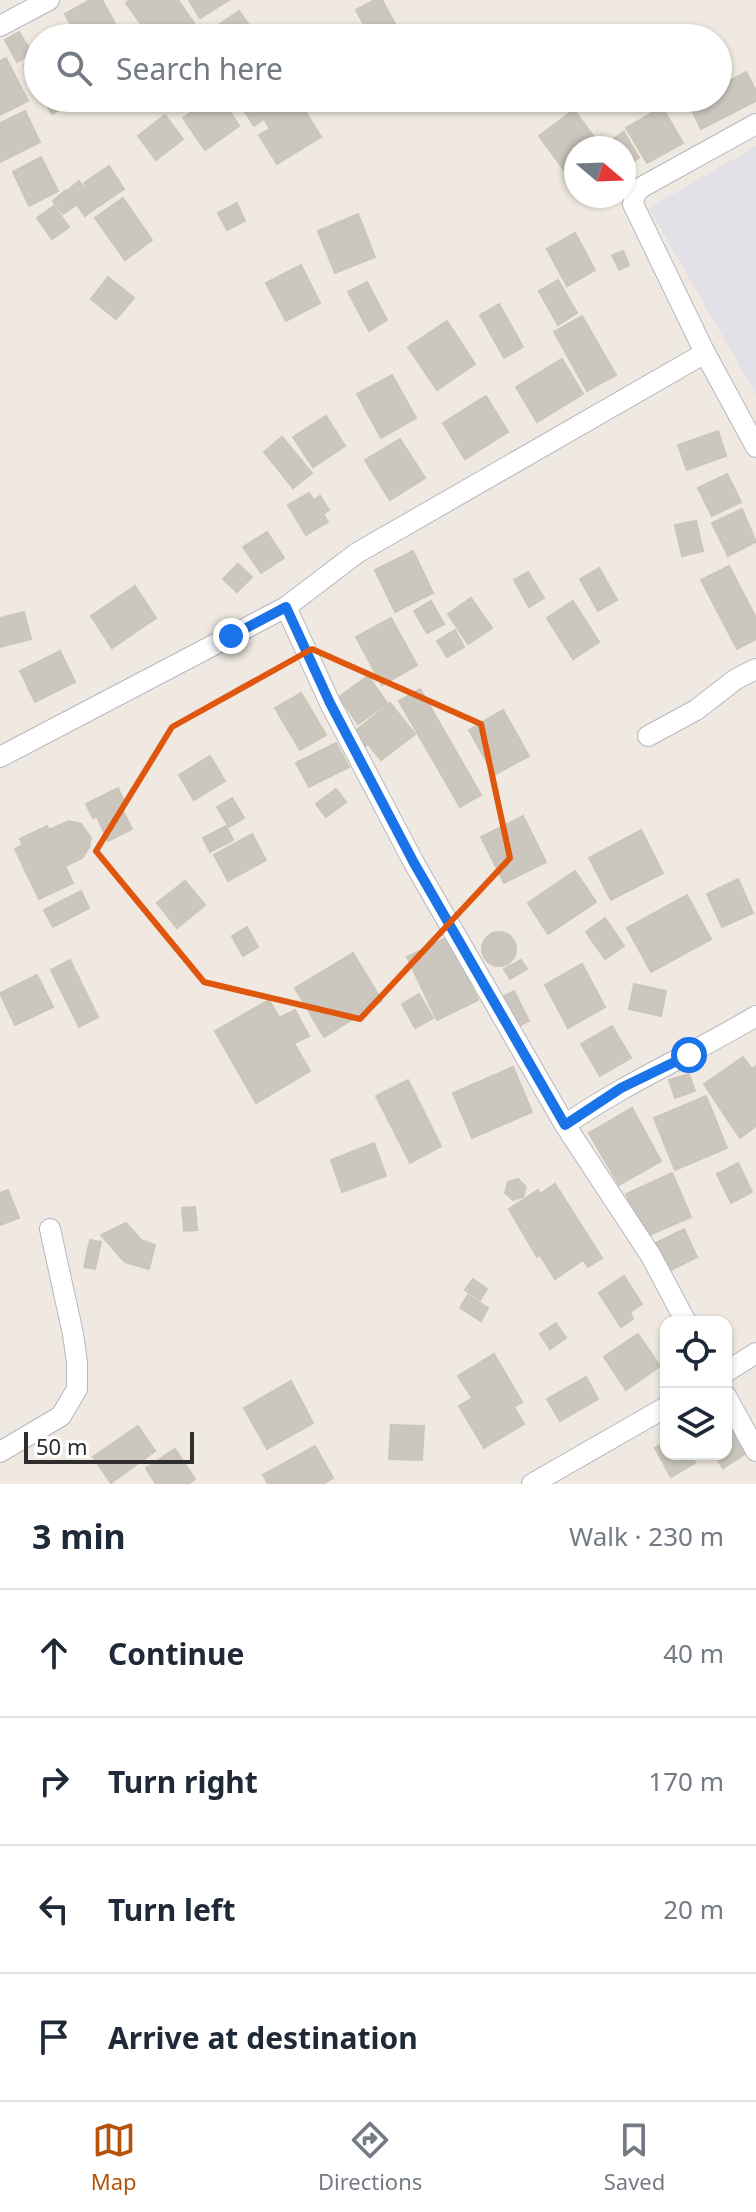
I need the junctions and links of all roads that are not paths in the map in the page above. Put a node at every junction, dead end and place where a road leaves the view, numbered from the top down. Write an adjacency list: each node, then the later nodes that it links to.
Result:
1 (49, 0): 2 (street)
2 (0, 26)
3 (756, 124): 4 (street)
4 (705, 353): 5 (street); 6 (street)
5 (756, 447)
6 (286, 607): 9 (street); 11 (street)
7 (756, 669): 8 (street)
8 (648, 736)
9 (0, 757)
10 (756, 1016): 11 (street)
11 (565, 1125): 13 (street)
12 (50, 1229): 19 (street)
13 (683, 1316)
14 (756, 1353): 15 (street)
15 (732, 1368)
16 (732, 1407): 18 (street)
17 (660, 1410): 20 (street)
18 (756, 1451)
19 (0, 1452)
20 (532, 1484)

